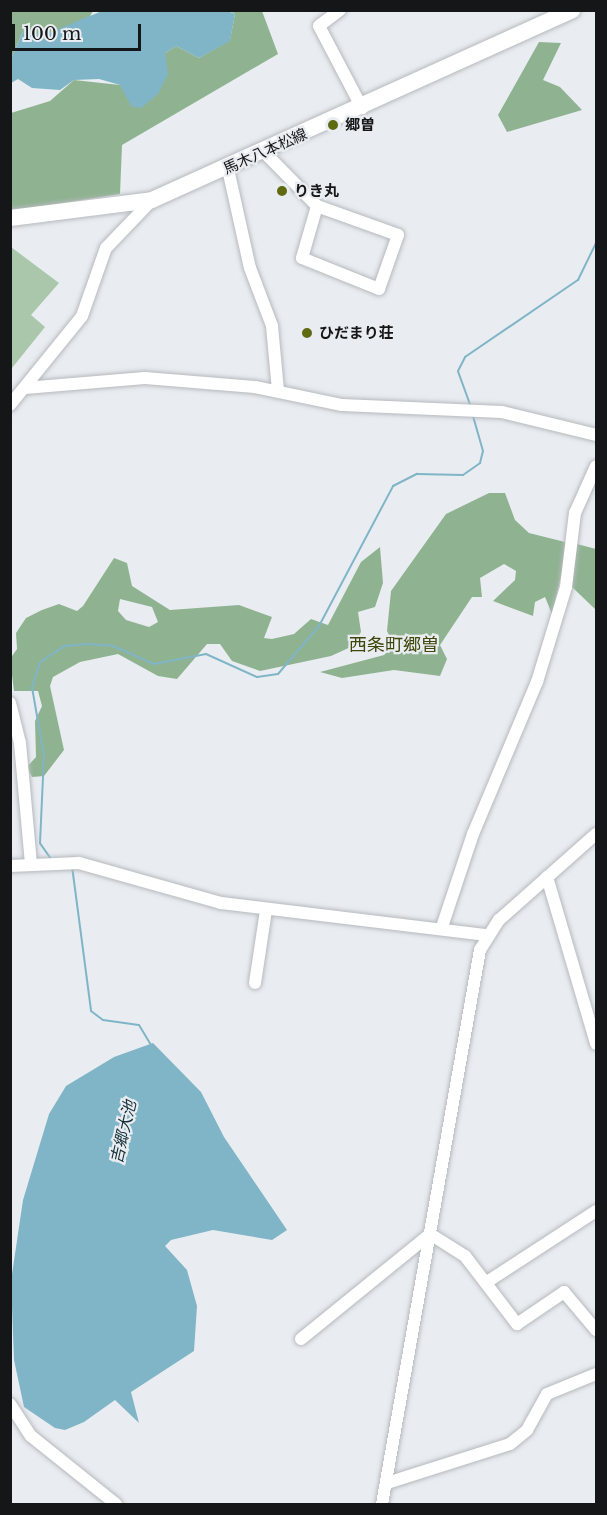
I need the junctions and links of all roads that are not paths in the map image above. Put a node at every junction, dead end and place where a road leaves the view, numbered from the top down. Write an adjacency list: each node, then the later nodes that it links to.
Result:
1 (340, 10): 3 (street)
2 (572, 10): 3 (main road, 馬木八本松線)
3 (362, 108): 4 (main road, 馬木八本松線)
4 (264, 152): 5 (main road, 馬木八本松線); 7 (street)
5 (228, 169): 6 (main road, 馬木八本松線); 10 (street)
6 (152, 200): 8 (main road, 馬木八本松線); 9 (street)
7 (316, 206): 7 (street)
8 (10, 218)
9 (25, 388): 10 (street); 11 (street)
10 (278, 391): 12 (street)
11 (10, 405)
12 (597, 435)
13 (597, 466): 20 (street)
14 (10, 703): 16 (street)
15 (597, 834): 18 (street)
16 (31, 865): 17 (street); 19 (street)
17 (10, 866)
18 (547, 877): 21 (street); 23 (street)
19 (266, 910): 20 (street); 22 (street)
20 (442, 927): 21 (street)
21 (487, 935): 25 (street)
22 (255, 983)
23 (597, 1044)
24 (597, 1212): 26 (street)
25 (429, 1234): 26 (street); 28 (street); 31 (street)
26 (487, 1282): 27 (street)
27 (597, 1330)
28 (301, 1339)
29 (597, 1374): 31 (street)
30 (10, 1404): 32 (street)
31 (387, 1483): 33 (street)
32 (116, 1504)
33 (382, 1504)

